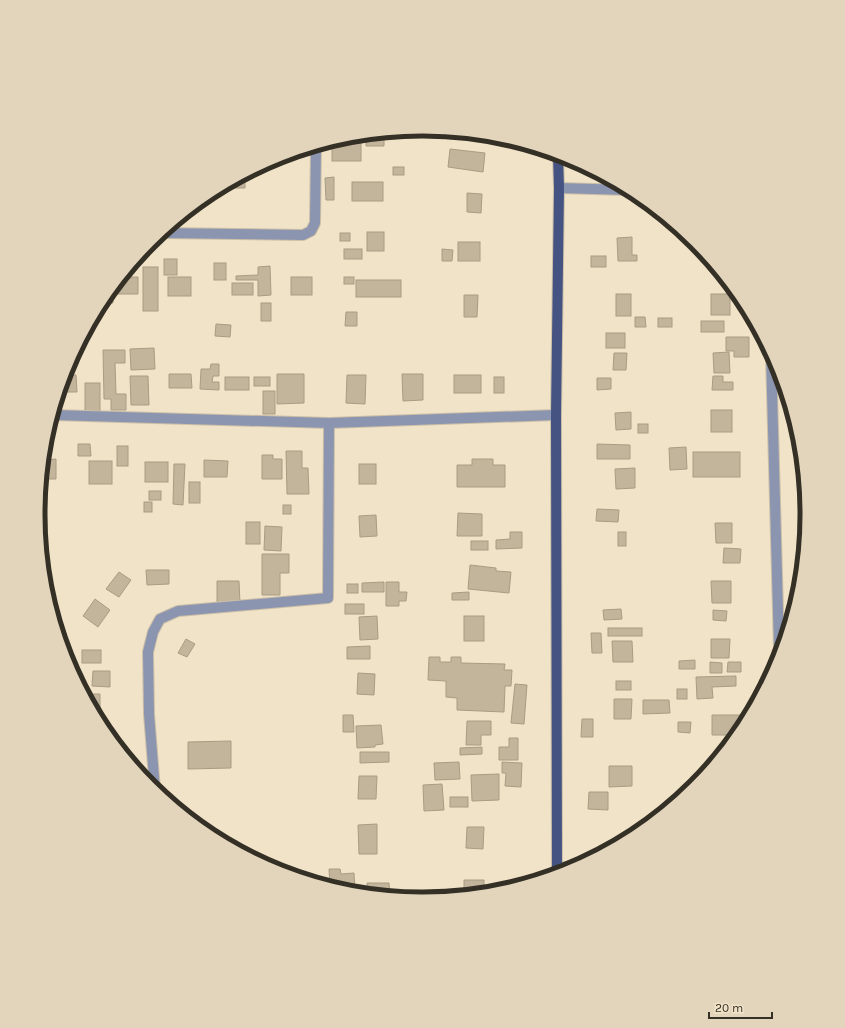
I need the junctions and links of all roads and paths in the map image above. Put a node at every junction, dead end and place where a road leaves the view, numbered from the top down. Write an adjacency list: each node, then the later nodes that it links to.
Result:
1 (316, 152): 5 (street)
2 (558, 162): 3 (main road)
3 (558, 188): 4 (street); 8 (main road)
4 (615, 190)
5 (171, 233)
6 (777, 385): 10 (street)
7 (58, 415): 9 (street)
8 (556, 415): 9 (street); 12 (main road)
9 (329, 423): 11 (street)
10 (779, 638)
11 (154, 779)
12 (558, 866)

